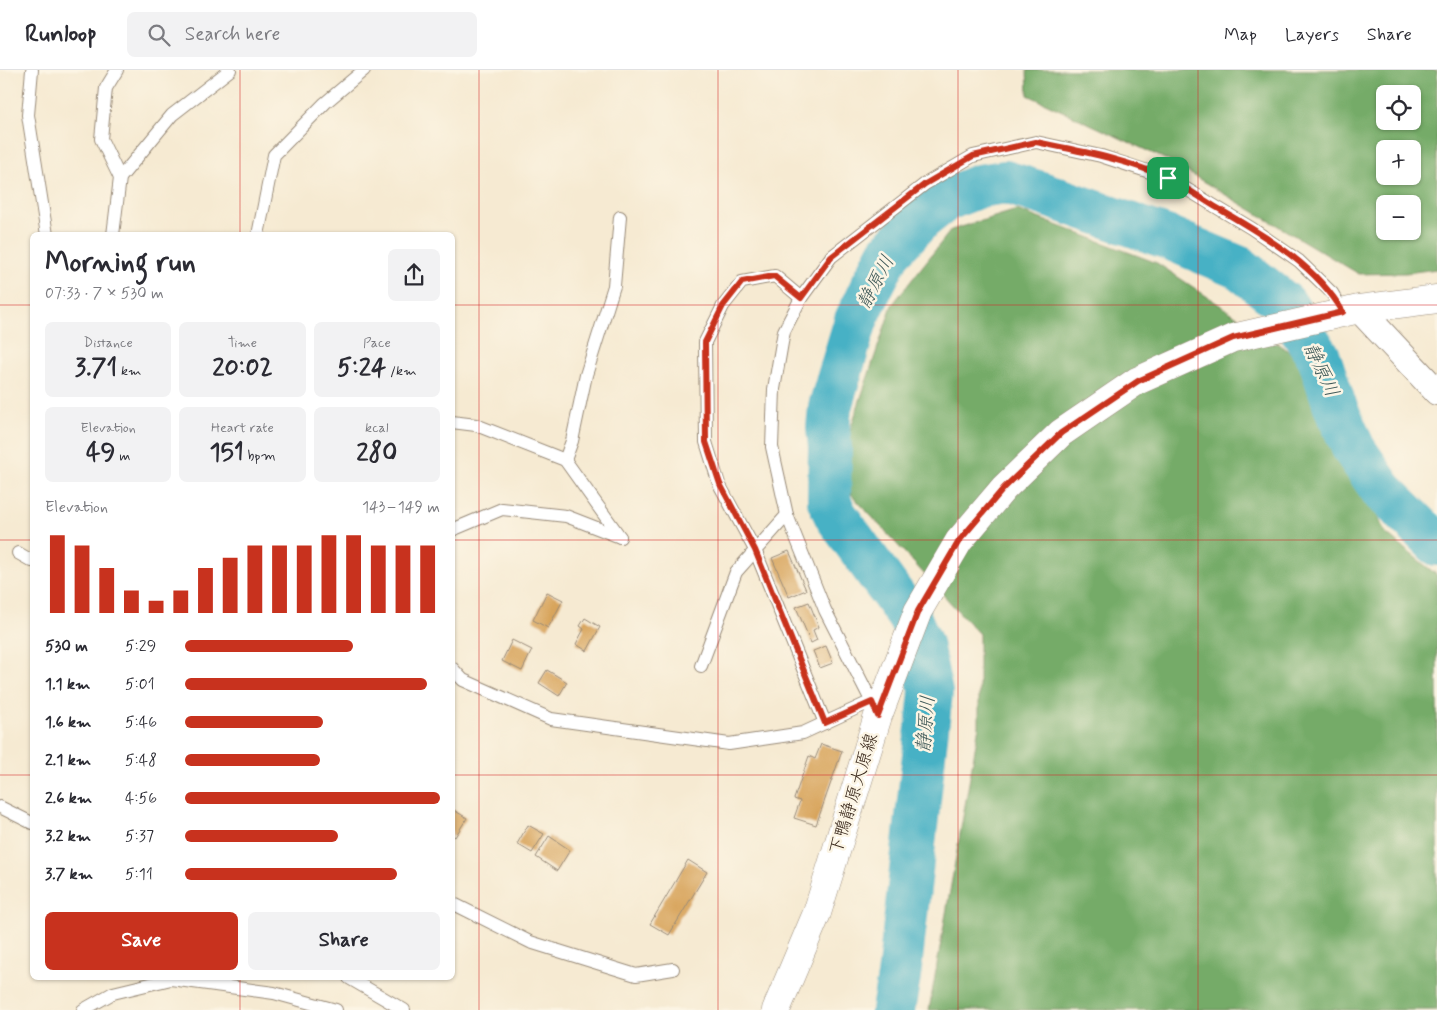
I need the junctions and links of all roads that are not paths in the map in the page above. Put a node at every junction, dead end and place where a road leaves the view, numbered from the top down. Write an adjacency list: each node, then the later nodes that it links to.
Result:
1 (32, 70): 7 (lane)
2 (117, 70): 5 (lane)
3 (230, 70): 5 (lane)
4 (364, 70): 9 (lane)
5 (120, 178): 8 (lane)
6 (620, 217): 15 (lane)
7 (47, 232)
8 (113, 232)
9 (259, 232)
10 (801, 298): 12 (lane); 16 (lane); 18 (lane)
11 (1437, 299): 12 (main road, 下鴨静原大原線)
12 (1341, 312): 13 (street); 23 (main road, 下鴨静原大原線)
13 (1437, 392)
14 (455, 422): 15 (lane)
15 (565, 460): 17 (lane)
16 (787, 515): 18 (lane); 23 (lane)
17 (455, 529)
18 (755, 550): 21 (lane); 24 (lane)
19 (18, 553): 20 (lane)
20 (30, 560)
21 (701, 666)
22 (455, 671): 24 (lane)
23 (880, 702): 24 (lane); 35 (main road, 下鴨静原大原線)
24 (825, 723)
25 (0, 807): 26 (lane)
26 (30, 822)
27 (455, 904): 28 (lane)
28 (673, 969)
29 (163, 980): 32 (lane)
30 (185, 980): 33 (lane)
31 (352, 980): 34 (lane)
32 (83, 1010)
33 (336, 1010)
34 (404, 1010)
35 (776, 1010)

